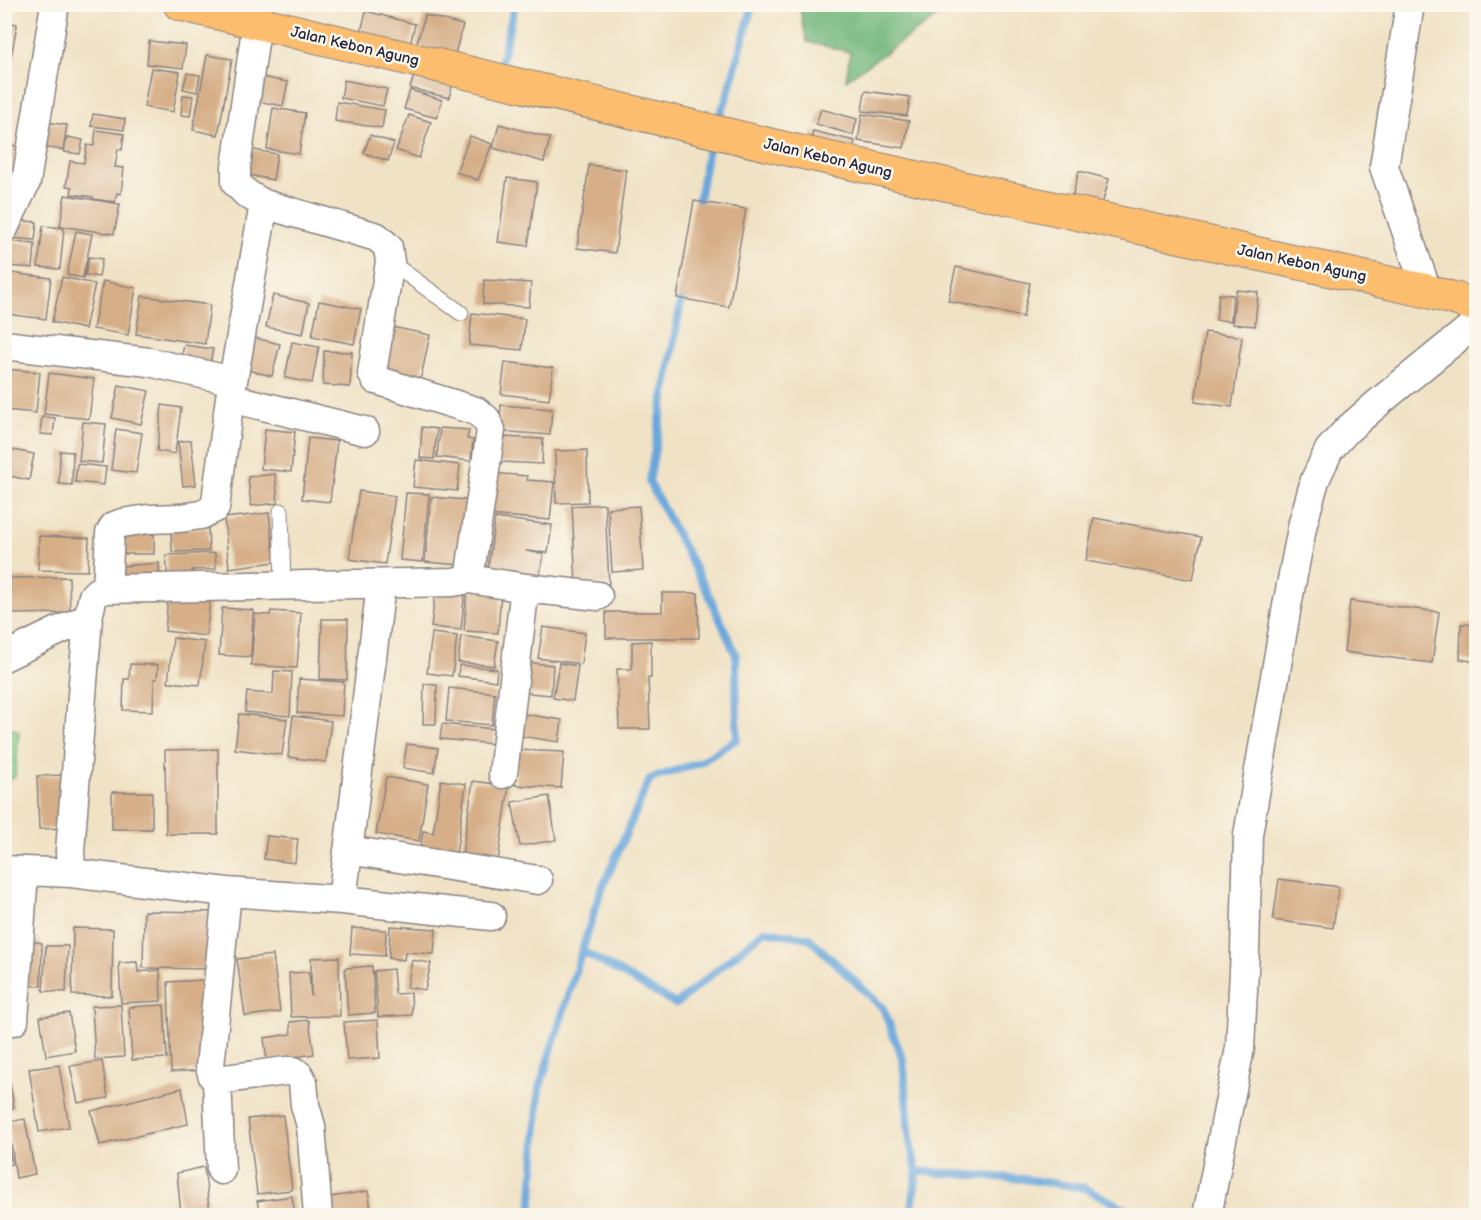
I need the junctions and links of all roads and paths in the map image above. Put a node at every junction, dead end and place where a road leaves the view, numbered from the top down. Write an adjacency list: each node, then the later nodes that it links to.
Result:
1 (56, 4): 6 (street)
2 (180, 4): 4 (main road, Jalan Kebon Agung)
3 (1410, 4): 8 (street)
4 (257, 22): 5 (street); 8 (main road, Jalan Kebon Agung)
5 (264, 204): 7 (street); 13 (street)
6 (4, 228)
7 (390, 262): 10 (lane); 16 (street)
8 (1427, 291): 9 (main road, Jalan Kebon Agung)
9 (1476, 305)
10 (460, 313)
11 (1476, 323): 36 (street)
12 (4, 345): 13 (street)
13 (232, 390): 14 (street); 20 (street)
14 (365, 431)
15 (281, 511): 18 (lane)
16 (469, 579): 17 (street); 19 (street)
17 (381, 585): 18 (street); 25 (street)
18 (283, 586): 20 (street)
19 (526, 588): 21 (street); 24 (street)
20 (107, 589): 22 (street)
21 (598, 596)
22 (88, 618): 23 (street); 27 (street)
23 (4, 657)
24 (503, 774)
25 (348, 850): 28 (street); 30 (street)
26 (14, 871): 27 (street); 32 (street)
27 (71, 873): 29 (street)
28 (538, 880)
29 (227, 892): 30 (street); 33 (street)
30 (342, 900): 31 (street)
31 (491, 916)
32 (14, 1021)
33 (217, 1080): 34 (street); 35 (street)
34 (221, 1170)
35 (318, 1215)
36 (1207, 1215)

